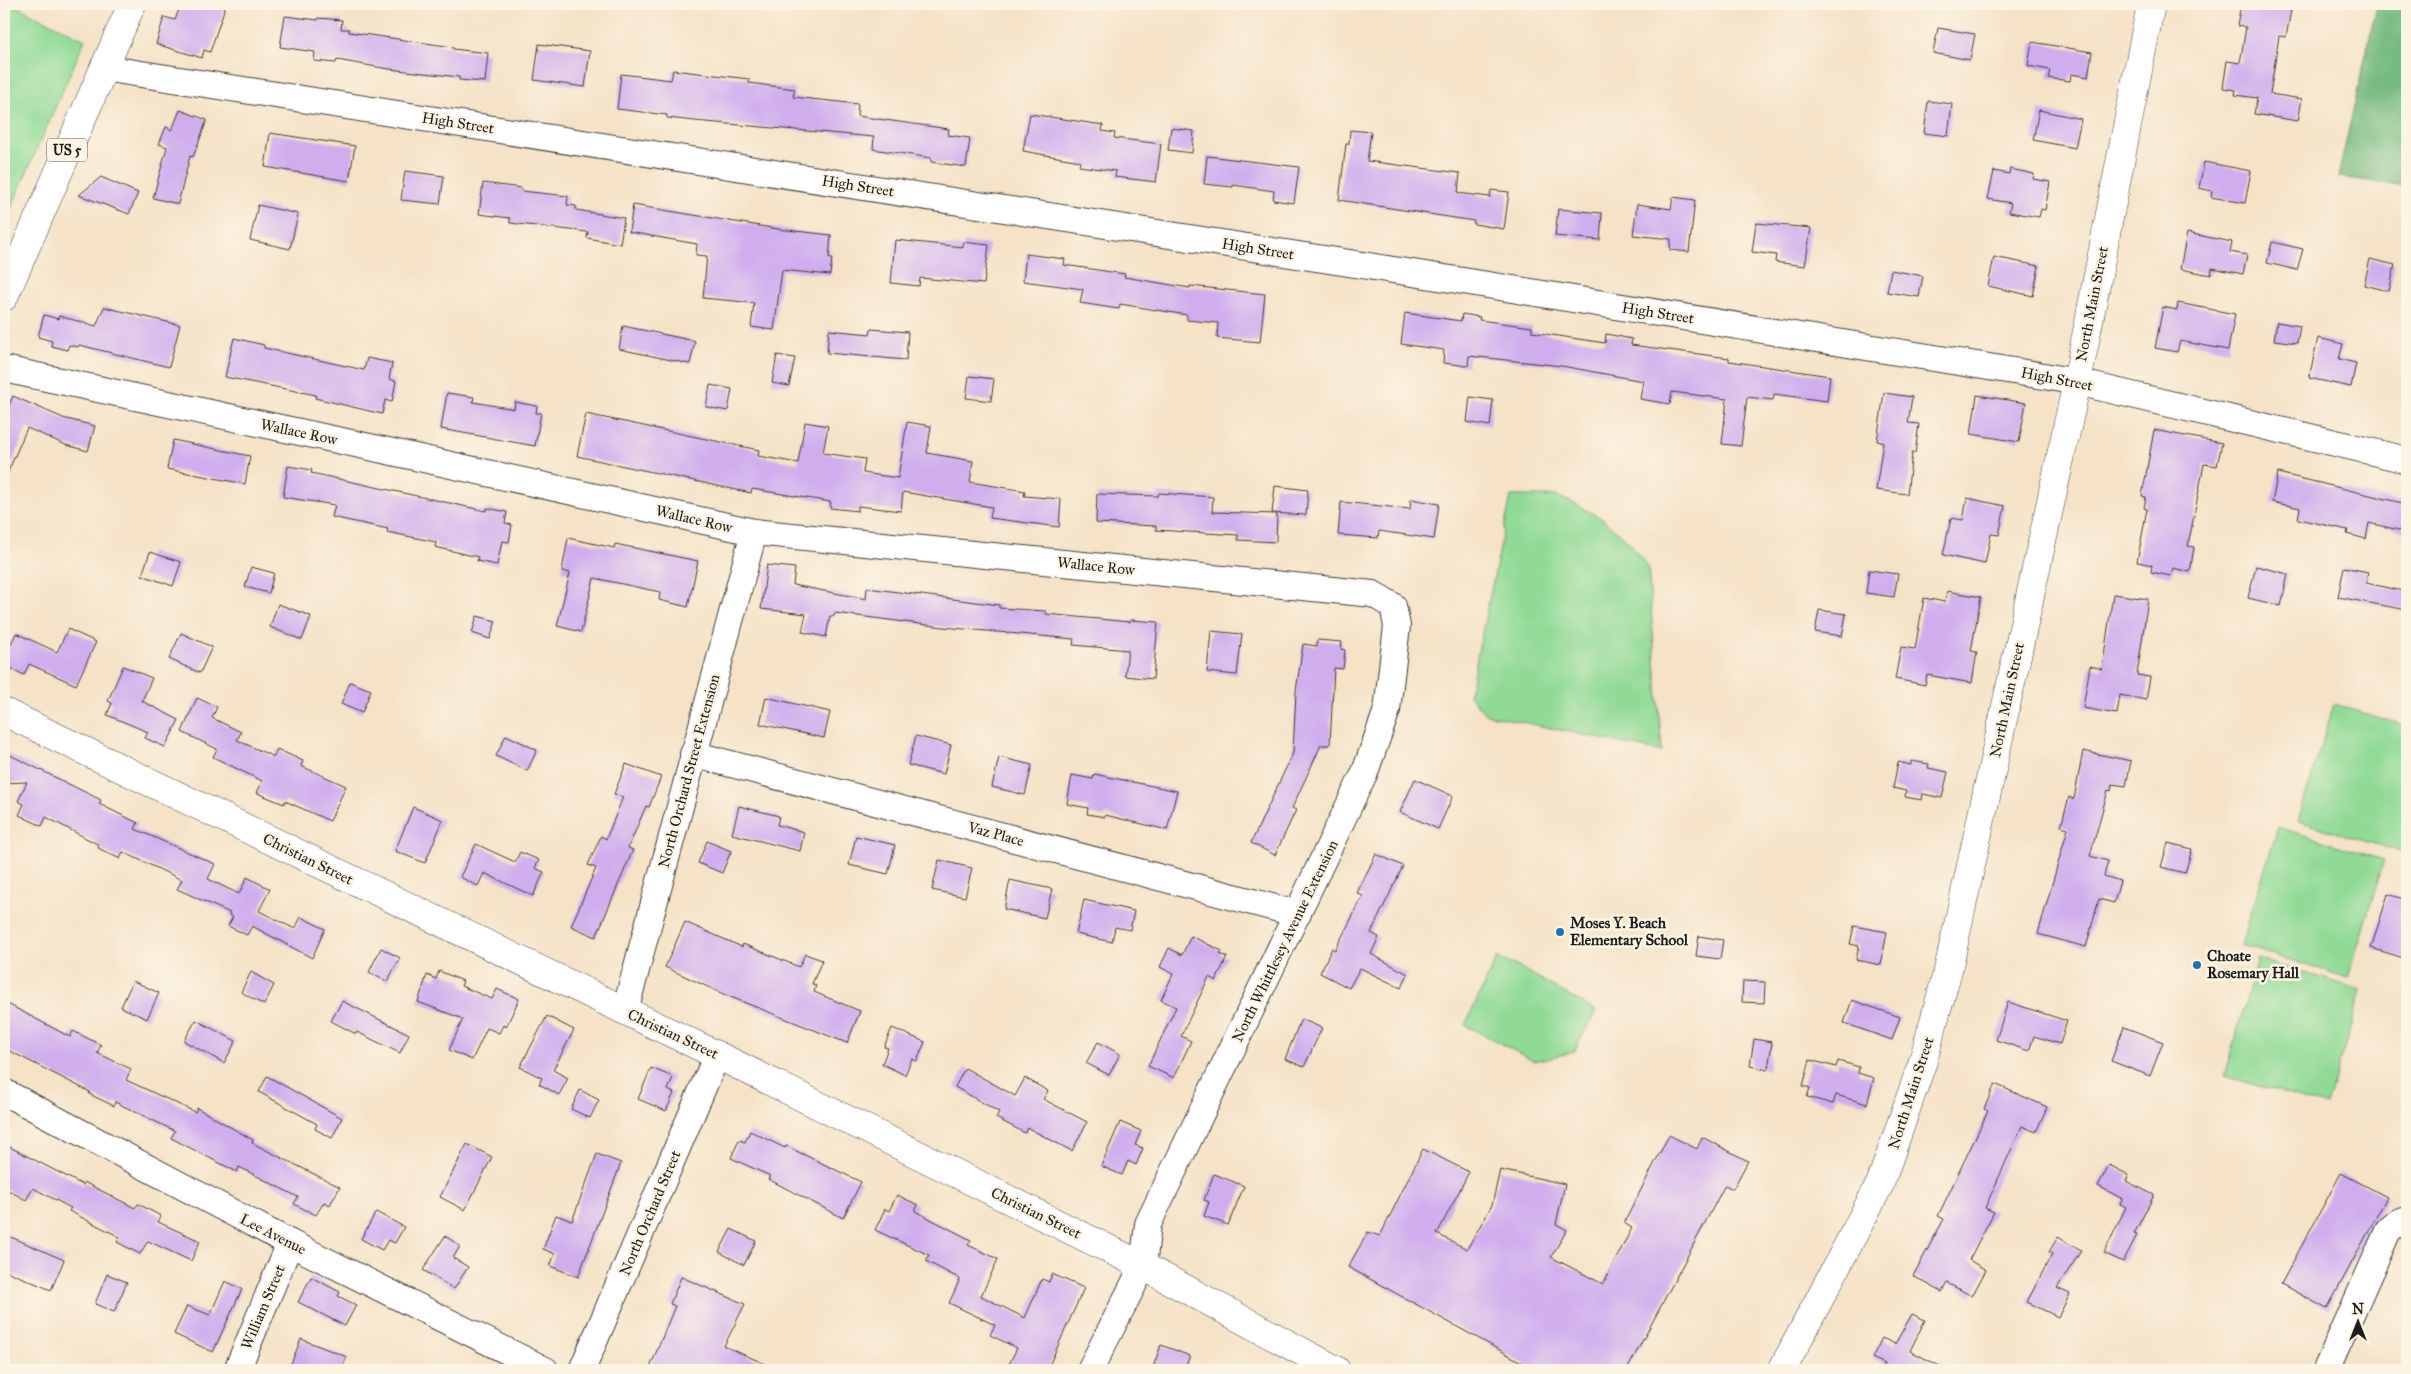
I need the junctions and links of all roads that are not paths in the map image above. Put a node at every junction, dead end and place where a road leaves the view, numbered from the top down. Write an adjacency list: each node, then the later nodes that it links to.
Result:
1 (132, 4): 3 (main road, US 5)
2 (2151, 4): 6 (main road, North Main Street)
3 (103, 68): 4 (main road, US 5); 6 (street, High Street)
4 (4, 297)
5 (4, 369): 8 (street, Wallace Row)
6 (2077, 382): 7 (street, High Street); 24 (main road, North Main Street)
7 (2407, 460)
8 (754, 532): 9 (street, Wallace Row); 11 (street, North Orchard Street Extension)
9 (1393, 606): 12 (street, North Whittlesey Avenue Extension)
10 (4, 712): 13 (main road, Christian Street)
11 (694, 754): 12 (street, Vaz Place); 13 (street, North Orchard Street Extension)
12 (1298, 914): 18 (street, North Whittlesey Avenue Extension)
13 (624, 1011): 14 (main road, Christian Street)
14 (718, 1055): 18 (main road, Christian Street); 21 (street, North Orchard Street)
15 (4, 1092): 17 (street, Lee Avenue)
16 (2407, 1219): 25 (street)
17 (290, 1243): 19 (street, William Street); 20 (street, Lee Avenue)
18 (1142, 1266): 22 (street, North Whittlesey Avenue Extension); 23 (main road, Christian Street)
19 (237, 1370)
20 (545, 1370)
21 (582, 1370)
22 (1090, 1370)
23 (1336, 1370)
24 (1782, 1370)
25 (2326, 1370)

